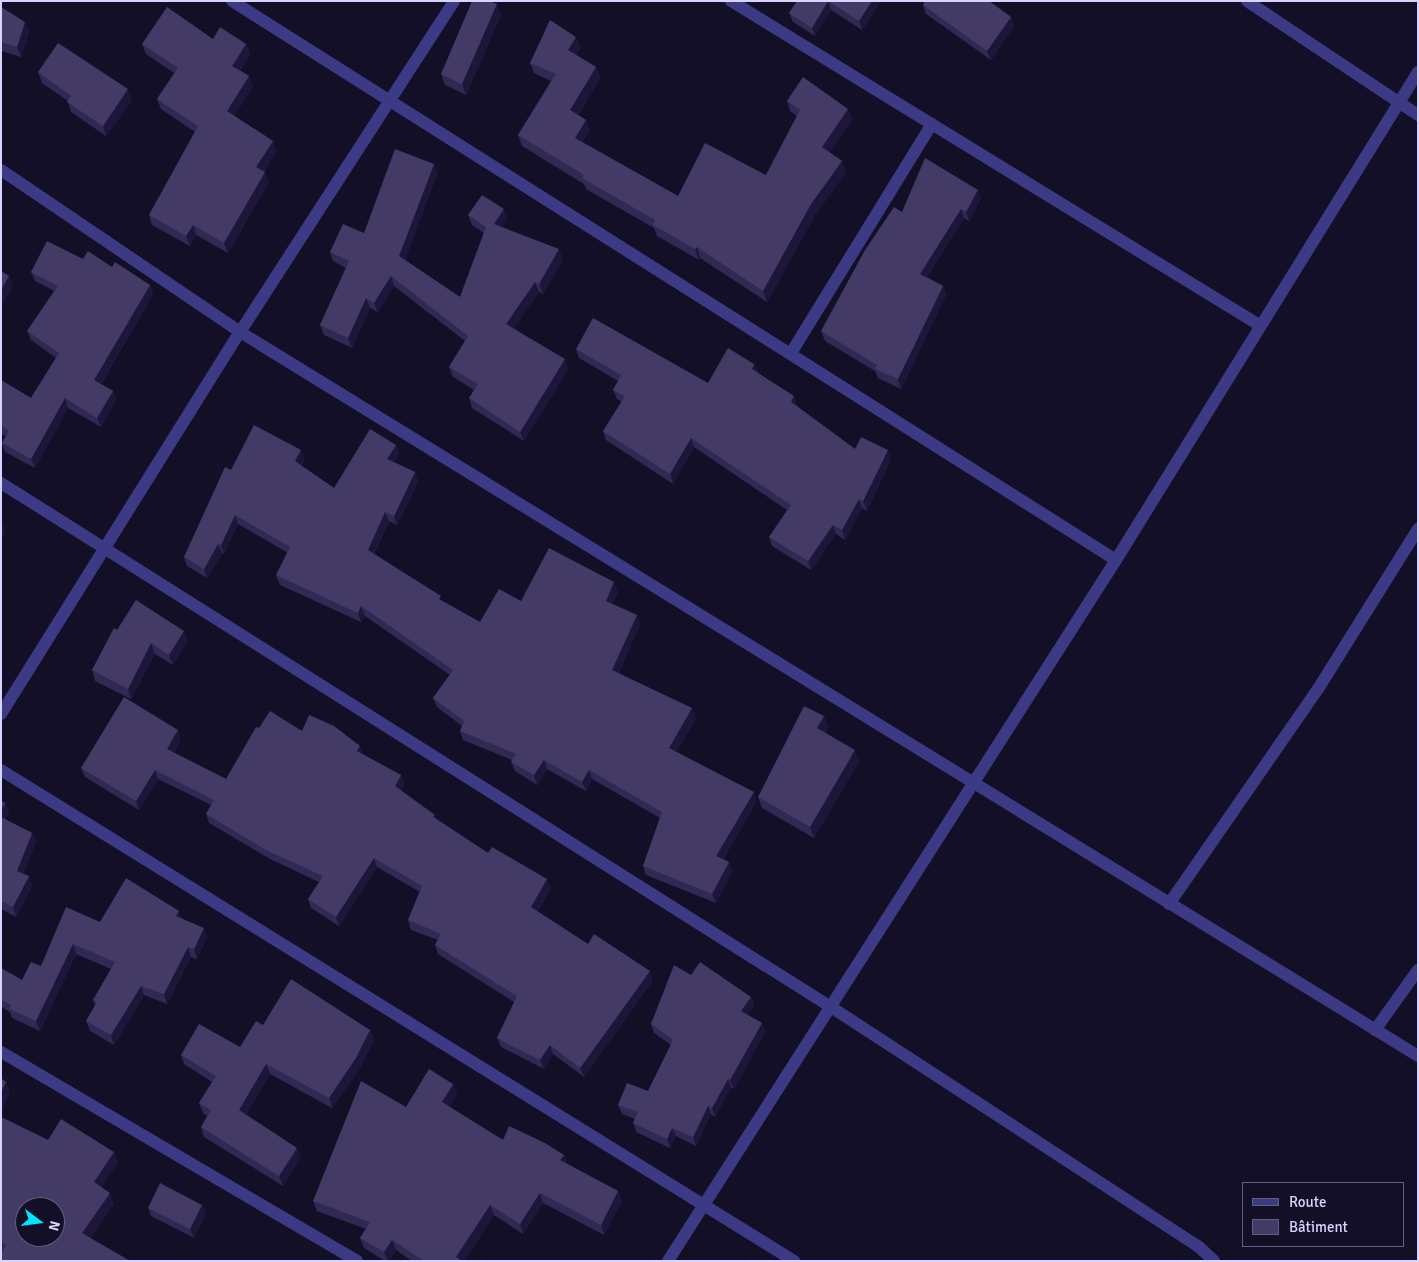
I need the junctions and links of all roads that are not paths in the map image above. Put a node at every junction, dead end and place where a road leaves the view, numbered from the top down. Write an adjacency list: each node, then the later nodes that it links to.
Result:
1 (232, 1): 6 (street)
2 (454, 1): 6 (street)
3 (731, 1): 9 (street)
4 (1247, 1): 7 (street)
5 (1418, 72): 7 (street)
6 (392, 101): 12 (street); 13 (street)
7 (1399, 103): 8 (street); 11 (street)
8 (1418, 115)
9 (932, 124): 11 (street); 13 (street)
10 (1, 170): 12 (street)
11 (1259, 325): 17 (street)
12 (240, 332): 16 (street); 20 (street)
13 (791, 354): 17 (street)
14 (1, 483): 16 (street)
15 (1418, 529): 21 (street)
16 (106, 547): 18 (street); 23 (street)
17 (1116, 560): 20 (street)
18 (1, 714)
19 (1, 770): 27 (street)
20 (974, 783): 21 (street); 23 (street)
21 (1169, 904): 24 (street)
22 (1418, 970): 24 (street)
23 (831, 1007): 27 (street); 31 (street)
24 (1375, 1030): 26 (street)
25 (1, 1052): 28 (street)
26 (1418, 1056)
27 (704, 1206): 29 (street); 30 (street)
28 (356, 1261)
29 (668, 1261)
30 (794, 1261)
31 (1214, 1261)

